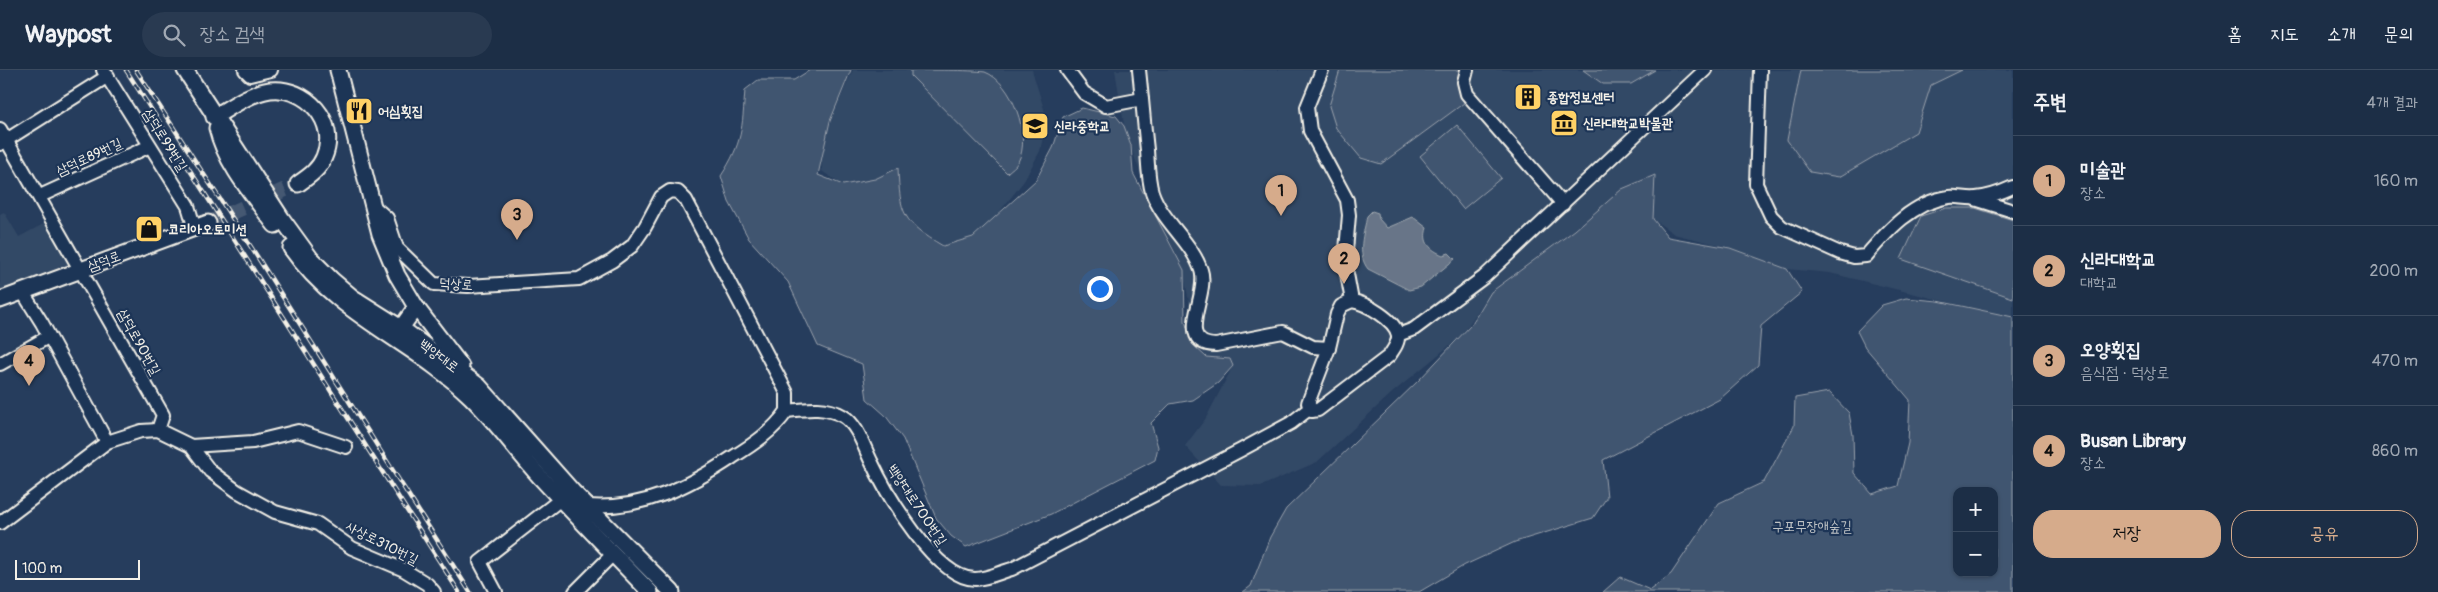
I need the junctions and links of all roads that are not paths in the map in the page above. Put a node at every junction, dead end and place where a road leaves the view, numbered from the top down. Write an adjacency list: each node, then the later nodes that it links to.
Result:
1 (185, 70): 13 (main road, 백양대로)
2 (245, 70): 3 (street)
3 (271, 70)
4 (338, 70): 21 (main road, 덕상로)
5 (1067, 70): 12 (street)
6 (1139, 70): 12 (street)
7 (1322, 70): 27 (street)
8 (1467, 70): 20 (street)
9 (1705, 70): 20 (street)
10 (1760, 70): 19 (street)
11 (105, 73): 14 (street); 15 (street, 삼덕로99번길)
12 (1142, 99): 32 (street)
13 (214, 117): 16 (main road); 29 (main road, 백양대로); 41 (main road, 백양대로)
14 (2, 138): 18 (street)
15 (150, 146): 18 (street, 삼덕로89번길); 23 (street, 삼덕로99번길)
16 (298, 184)
17 (2013, 187): 19 (street)
18 (40, 196): 24 (street)
19 (1975, 198): 22 (street)
20 (1563, 204): 30 (street)
21 (372, 205): 28 (main road, 덕상로); 36 (street, 덕상로)
22 (2013, 211)
23 (202, 226): 24 (main road, 삼덕로)
24 (81, 270): 25 (main road, 삼덕로); 37 (street, 삼덕로90번길)
25 (22, 291): 26 (main road, 삼덕로); 31 (street)
26 (0, 300)
27 (1352, 301): 30 (street); 32 (street)
28 (416, 307): 29 (main road); 34 (main road, 덕상로)
29 (401, 328): 34 (main road, 백양대로)
30 (1398, 335): 35 (street, 백양대로700번길)
31 (48, 337): 33 (street); 38 (street)
32 (1328, 348): 35 (street)
33 (0, 364)
34 (479, 386): 42 (main road, 백양대로)
35 (1309, 409): 36 (street, 백양대로700번길)
36 (787, 411): 42 (street)
37 (158, 430): 38 (street); 39 (street, 사상로310번길)
38 (107, 442): 43 (street)
39 (191, 446): 40 (street, 사상로310번길); 45 (street, 사상로310번길)
40 (346, 447)
41 (560, 499): 42 (main road, 백양대로); 46 (street)
42 (582, 511): 44 (main road, 백양대로); 49 (main road, 백양대로)
43 (2, 517)
44 (613, 554): 47 (street); 48 (main road, 백양대로)
45 (434, 592)
46 (496, 592)
47 (574, 592)
48 (650, 592)
49 (672, 592)

